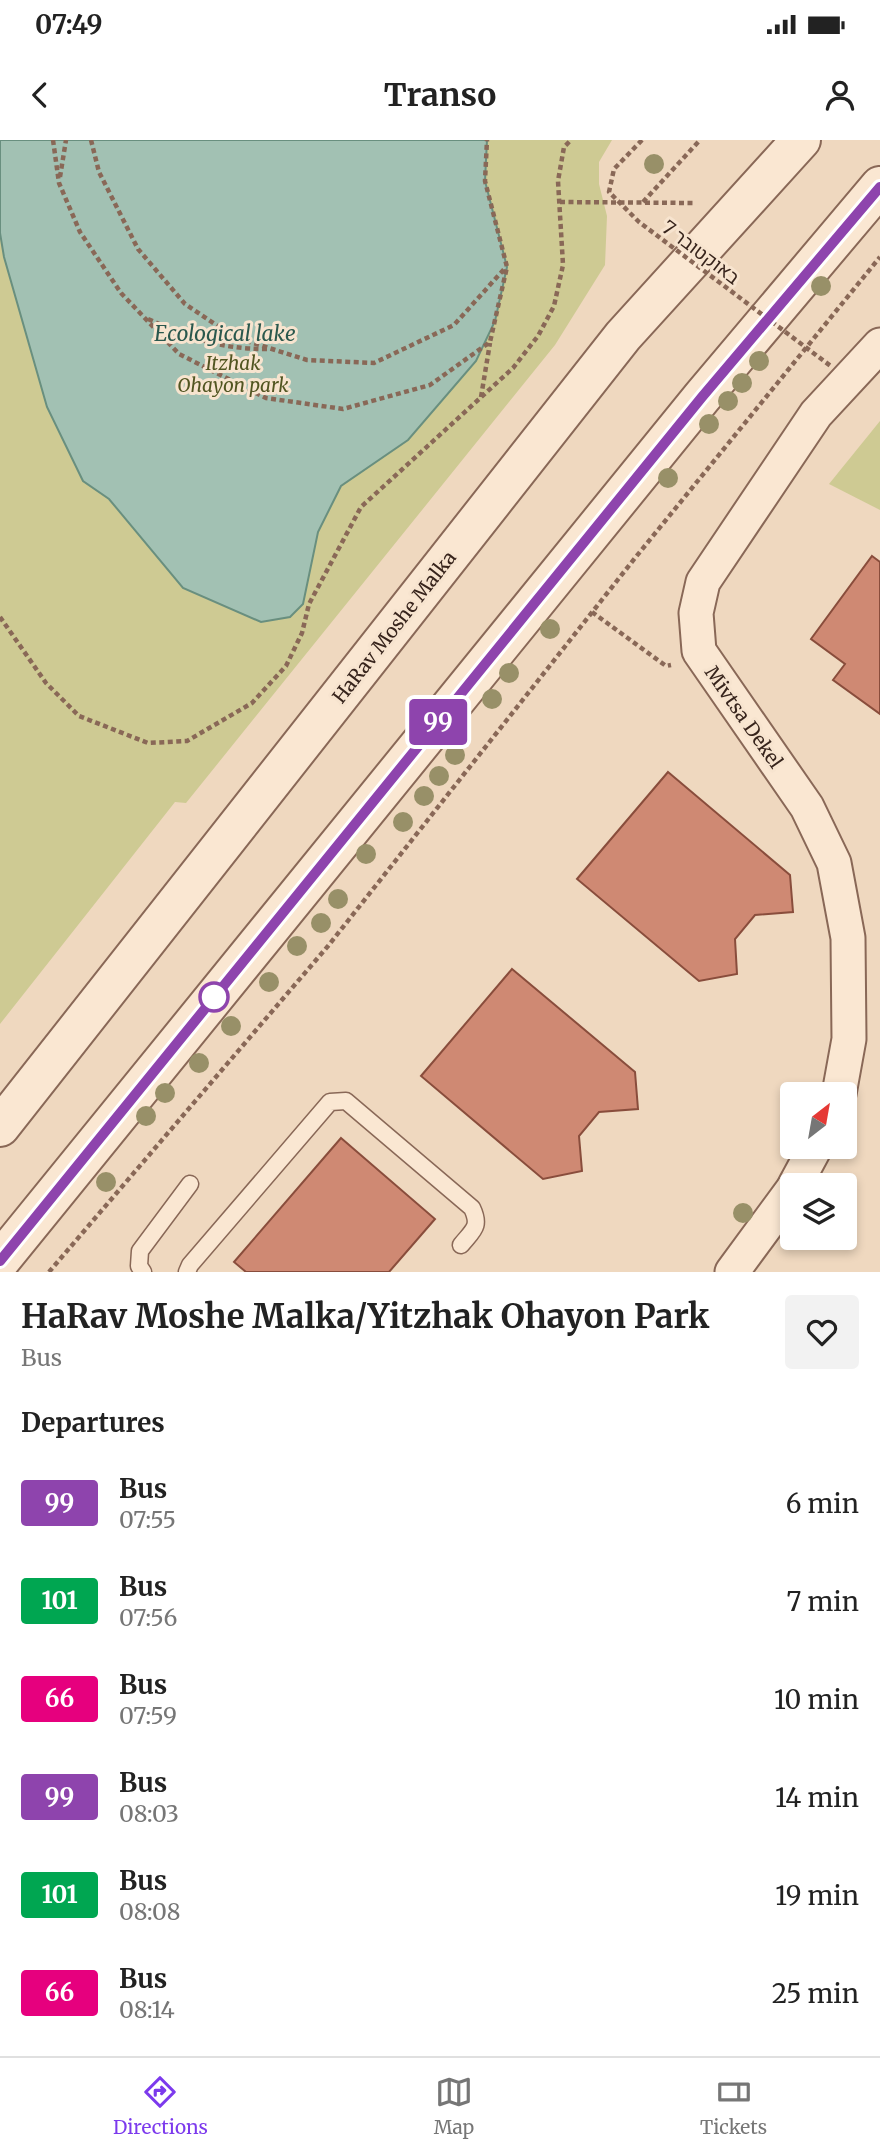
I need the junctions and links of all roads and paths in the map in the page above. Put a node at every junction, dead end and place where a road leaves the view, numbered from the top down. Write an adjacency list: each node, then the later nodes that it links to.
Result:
1 (53, 140): 9 (path)
2 (66, 140): 9 (path)
3 (91, 140): 19 (path)
4 (487, 140): 15 (path)
5 (571, 140): 11 (path)
6 (642, 140): 20 (path, 7 באוקטובר, bridge)
7 (700, 140): 12 (path)
8 (801, 140): 13 (street, HaRav Moshe Malka)
9 (59, 183): 16 (path)
10 (880, 187): 30 (street)
11 (560, 202): 12 (path); 21 (path)
12 (642, 202): 13 (path)
13 (744, 203): 26 (street, HaRav Moshe Malka)
14 (880, 257): 22 (path)
15 (507, 267): 17 (path); 19 (path)
16 (144, 317): 17 (path); 19 (path)
17 (490, 342): 21 (path)
18 (880, 345): 24 (street, Mivtsa Dekel)
19 (273, 349)
20 (832, 368)
21 (481, 398): 23 (path)
22 (592, 612): 24 (path); 31 (path)
23 (0, 618)
24 (704, 658): 25 (street, Mivtsa Dekel)
25 (841, 1082)
26 (0, 1127)
27 (190, 1184): 32 (lane)
28 (780, 1206): 34 (street)
29 (461, 1245): 33 (lane)
30 (0, 1261)
31 (49, 1272)
32 (142, 1272)
33 (187, 1272)
34 (732, 1272)

